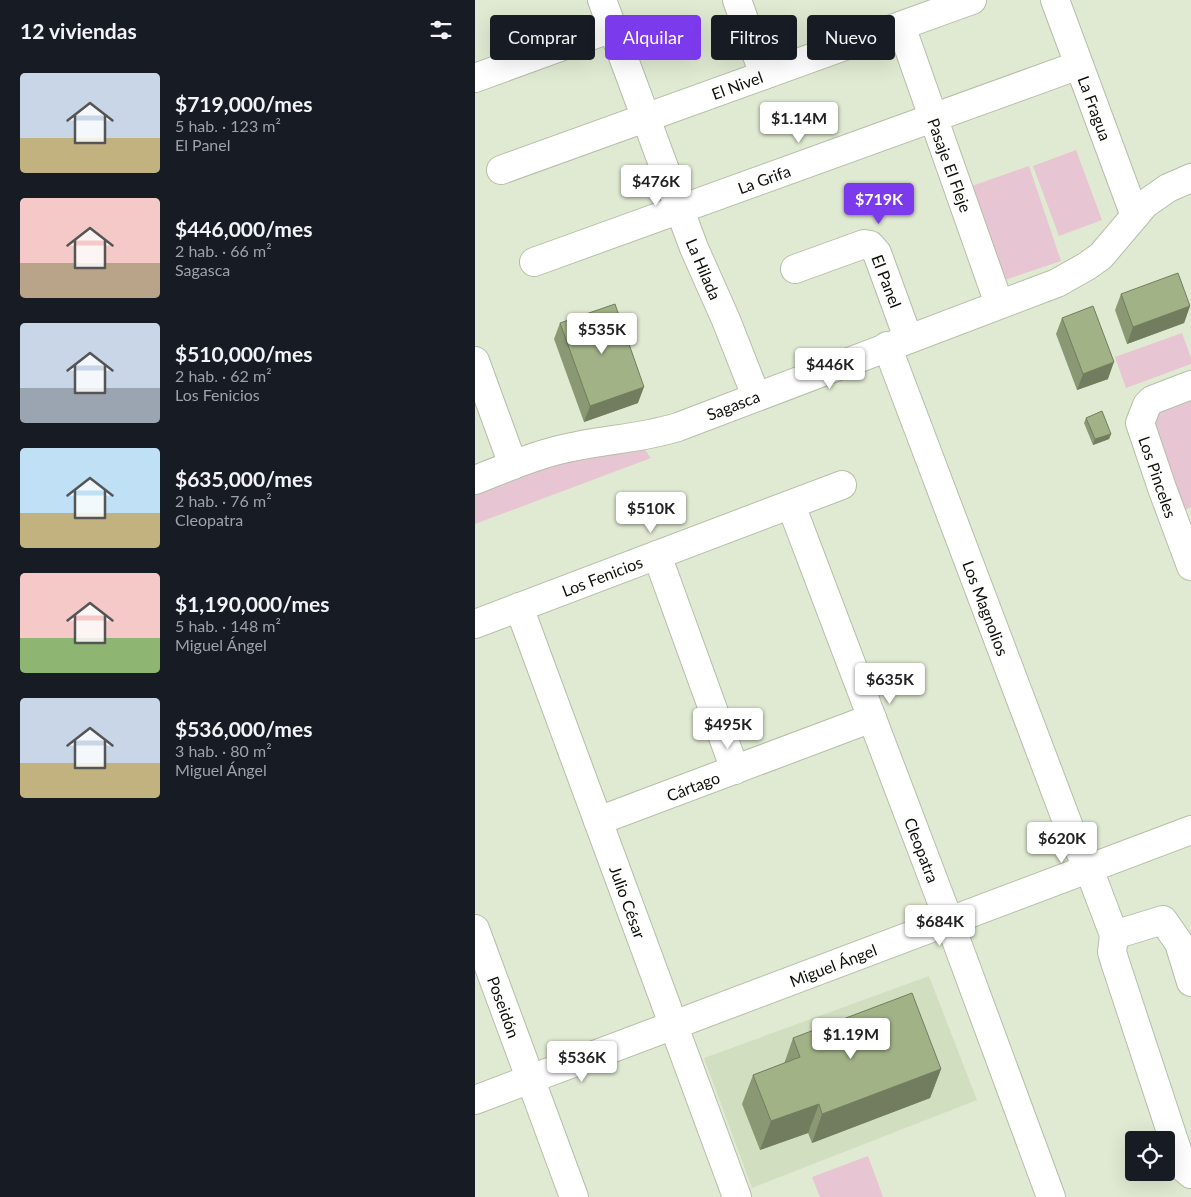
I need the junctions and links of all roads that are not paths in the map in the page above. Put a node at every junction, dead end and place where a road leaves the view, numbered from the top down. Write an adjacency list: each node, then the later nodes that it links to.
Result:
1 (602, 0): 5 (street, La Hilada)
2 (737, 0): 10 (street)
3 (973, 0): 6 (street, El Nivel)
4 (1055, 0): 9 (street, La Fragua)
5 (607, 15)
6 (901, 26): 10 (street, El Nivel); 13 (street, Pasaje El Fleje)
7 (605, 31): 11 (street)
8 (624, 60): 12 (street, La Hilada)
9 (1079, 65): 13 (street, La Grifa); 17 (street, La Fragua)
10 (764, 75): 12 (street, El Nivel)
11 (475, 78)
12 (646, 118): 14 (street, El Nivel); 16 (street, La Hilada)
13 (933, 118): 16 (street, La Grifa); 20 (street, Pasaje El Fleje)
14 (501, 170)
15 (1191, 178): 17 (street, Sagasca)
16 (680, 210): 18 (street, La Grifa); 24 (street, La Hilada)
17 (1135, 216): 20 (street, Sagasca)
18 (534, 262)
19 (795, 269): 21 (street, El Panel)
20 (999, 304): 21 (street, Sagasca)
21 (898, 342): 24 (street, Sagasca); 37 (street, Los Magnolios)
22 (475, 362): 25 (street)
23 (1191, 385): 30 (street, Los Pinceles)
24 (756, 396): 25 (street, Sagasca)
25 (513, 465): 26 (street, Sagasca)
26 (475, 480)
27 (842, 486): 28 (street, Los Fenicios)
28 (791, 505): 29 (street, Los Fenicios); 33 (street, Cleopatra)
29 (657, 555): 31 (street, Los Fenicios); 34 (street)
30 (1191, 566)
31 (519, 607): 32 (street, Los Fenicios); 35 (street, Julio César)
32 (475, 624)
33 (872, 718): 34 (street, Cártago); 38 (street, Cleopatra)
34 (735, 770): 35 (street, Cártago)
35 (598, 821): 43 (street, Julio César)
36 (1191, 830): 37 (street, Miguel Ángel)
37 (1089, 868): 38 (street, Miguel Ángel); 40 (street, Los Magnolios)
38 (949, 921): 43 (street, Miguel Ángel); 49 (street, Cleopatra)
39 (475, 929): 41 (street, Poseidón)
40 (1114, 935): 42 (street); 46 (street, Los Magnolios)
41 (480, 959): 44 (street, Poseidón)
42 (1191, 982)
43 (674, 1026): 44 (street, Miguel Ángel); 48 (street, Julio César)
44 (531, 1079): 45 (street, Miguel Ángel); 47 (street, Poseidón)
45 (475, 1100)
46 (1191, 1174)
47 (574, 1197)
48 (737, 1197)
49 (1051, 1197)

